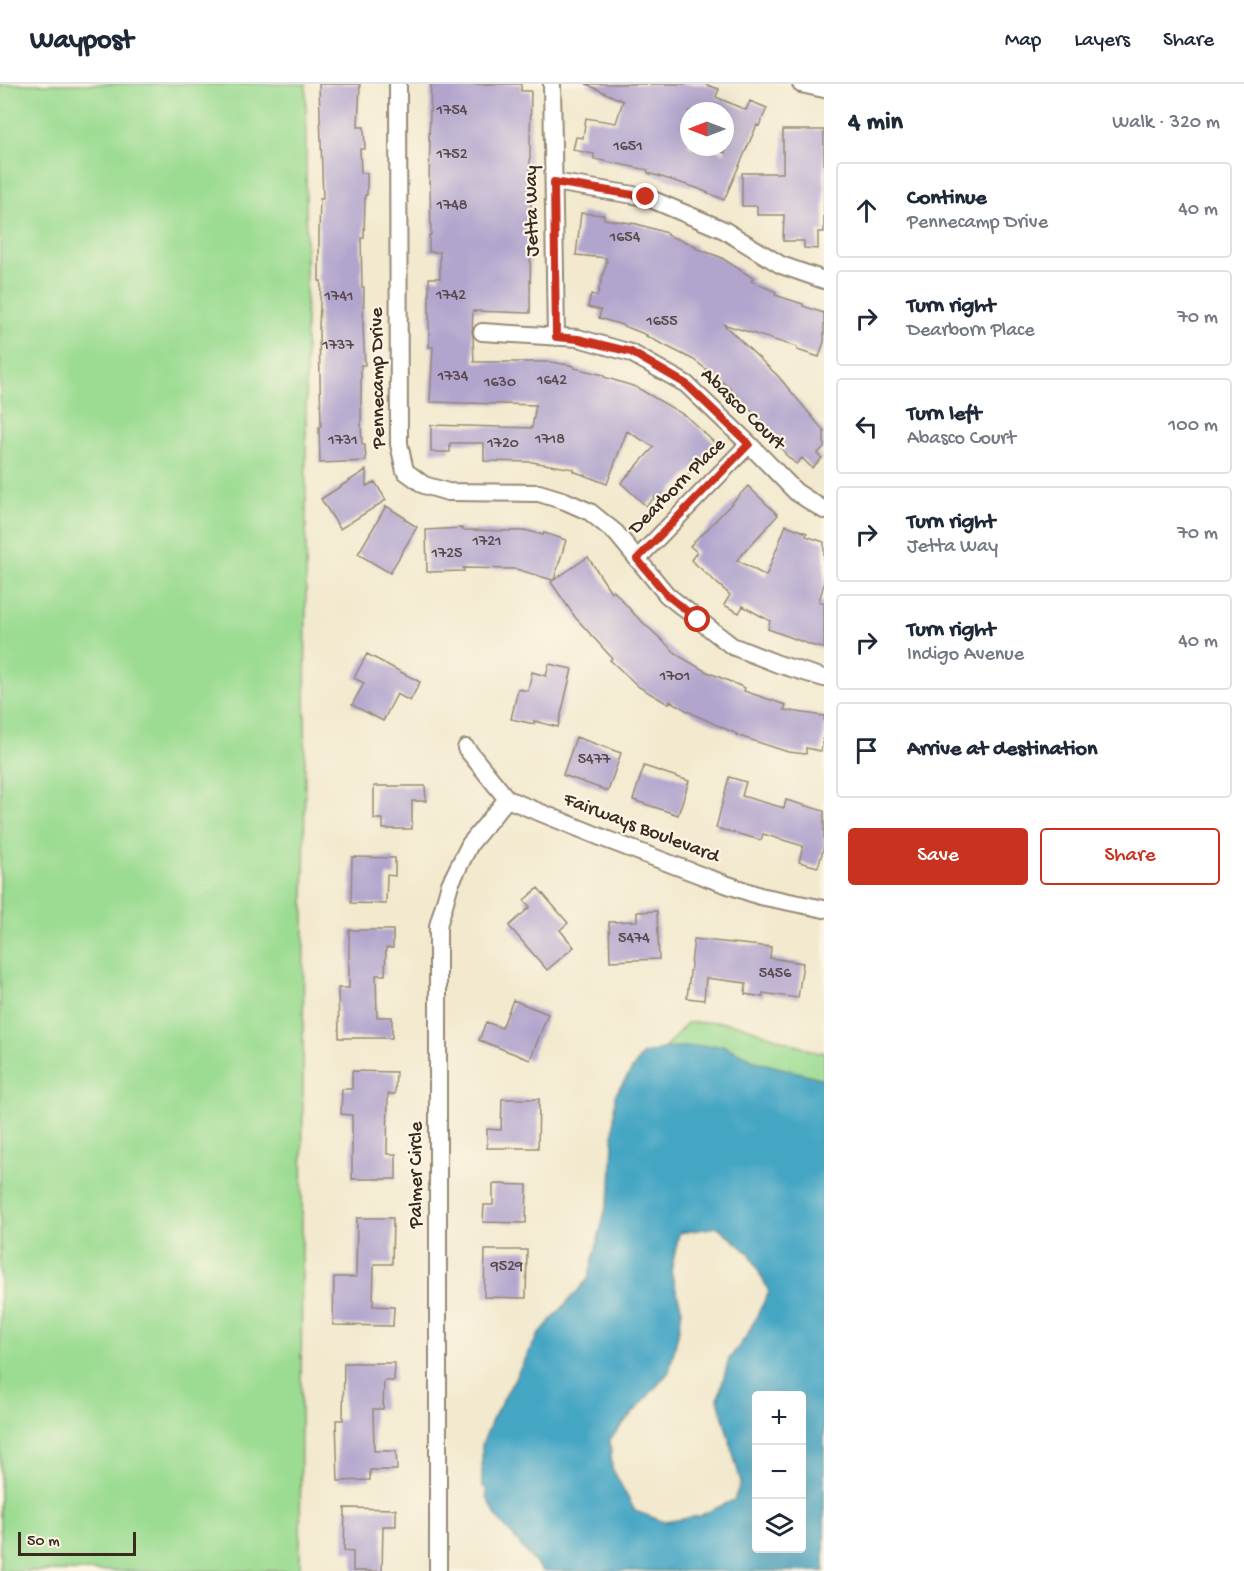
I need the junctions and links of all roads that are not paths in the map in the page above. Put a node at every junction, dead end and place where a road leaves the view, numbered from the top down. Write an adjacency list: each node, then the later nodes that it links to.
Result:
1 (398, 84): 11 (street, Pennecamp Drive)
2 (552, 84): 5 (street, Jetta Way)
3 (801, 84): 4 (street)
4 (824, 89)
5 (554, 182): 6 (street); 8 (street, Jetta Way)
6 (824, 280)
7 (482, 332): 8 (street, Abasco Court)
8 (556, 337): 9 (street, Abasco Court)
9 (749, 444): 10 (street, Abasco Court); 11 (street, Dearborn Place)
10 (824, 510)
11 (637, 559): 12 (street, Pennecamp Drive)
12 (824, 678)
13 (466, 748): 14 (street, Fairways Boulevard)
14 (507, 799): 15 (street, Fairways Boulevard); 16 (street, Palmer Circle)
15 (824, 909)
16 (438, 1571)

